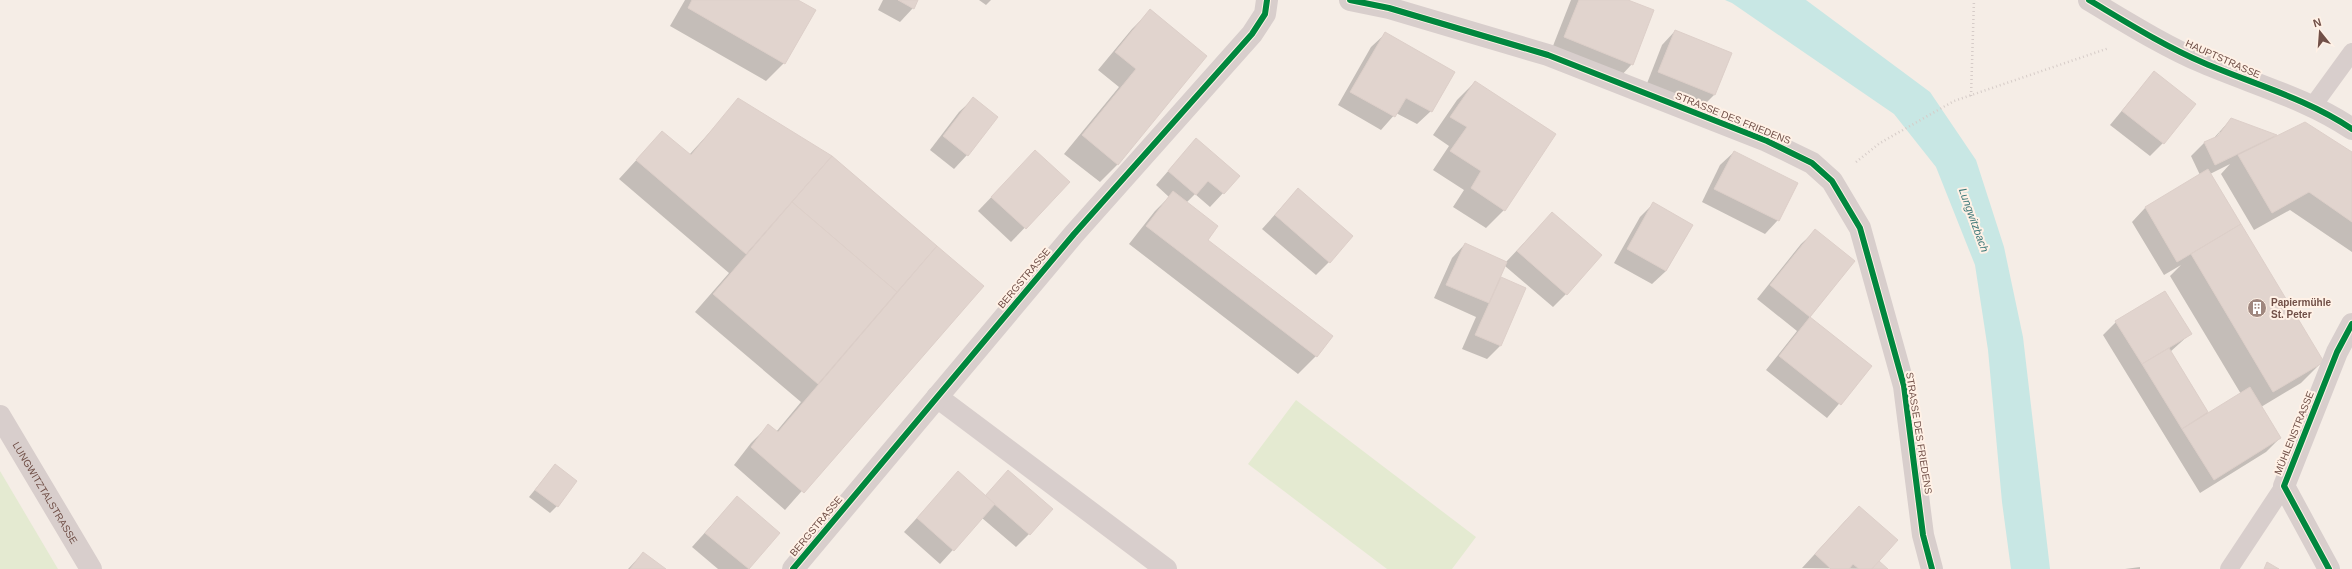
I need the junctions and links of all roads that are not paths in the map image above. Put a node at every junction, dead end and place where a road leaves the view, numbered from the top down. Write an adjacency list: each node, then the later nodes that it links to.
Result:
1 (1267, 0): 8 (street, BERGSTRASSE)
2 (1350, 0): 14 (street, STRASSE DES FRIEDENS)
3 (2089, 0): 5 (street, HAUPTSTRASSE)
4 (2352, 52): 5 (lane)
5 (2312, 107): 6 (street, HAUPTSTRASSE)
6 (2352, 129)
7 (2352, 324): 10 (street, MÜHLENSTRASSE)
8 (937, 397): 12 (street, BERGSTRASSE); 13 (street)
9 (0, 416): 11 (street, LUNGWITZTALSTRASSE)
10 (2284, 486): 15 (lane); 16 (street, MÜHLENSTRASSE)
11 (91, 569)
12 (793, 569)
13 (1166, 569)
14 (1932, 569)
15 (2229, 569)
16 (2328, 569)

